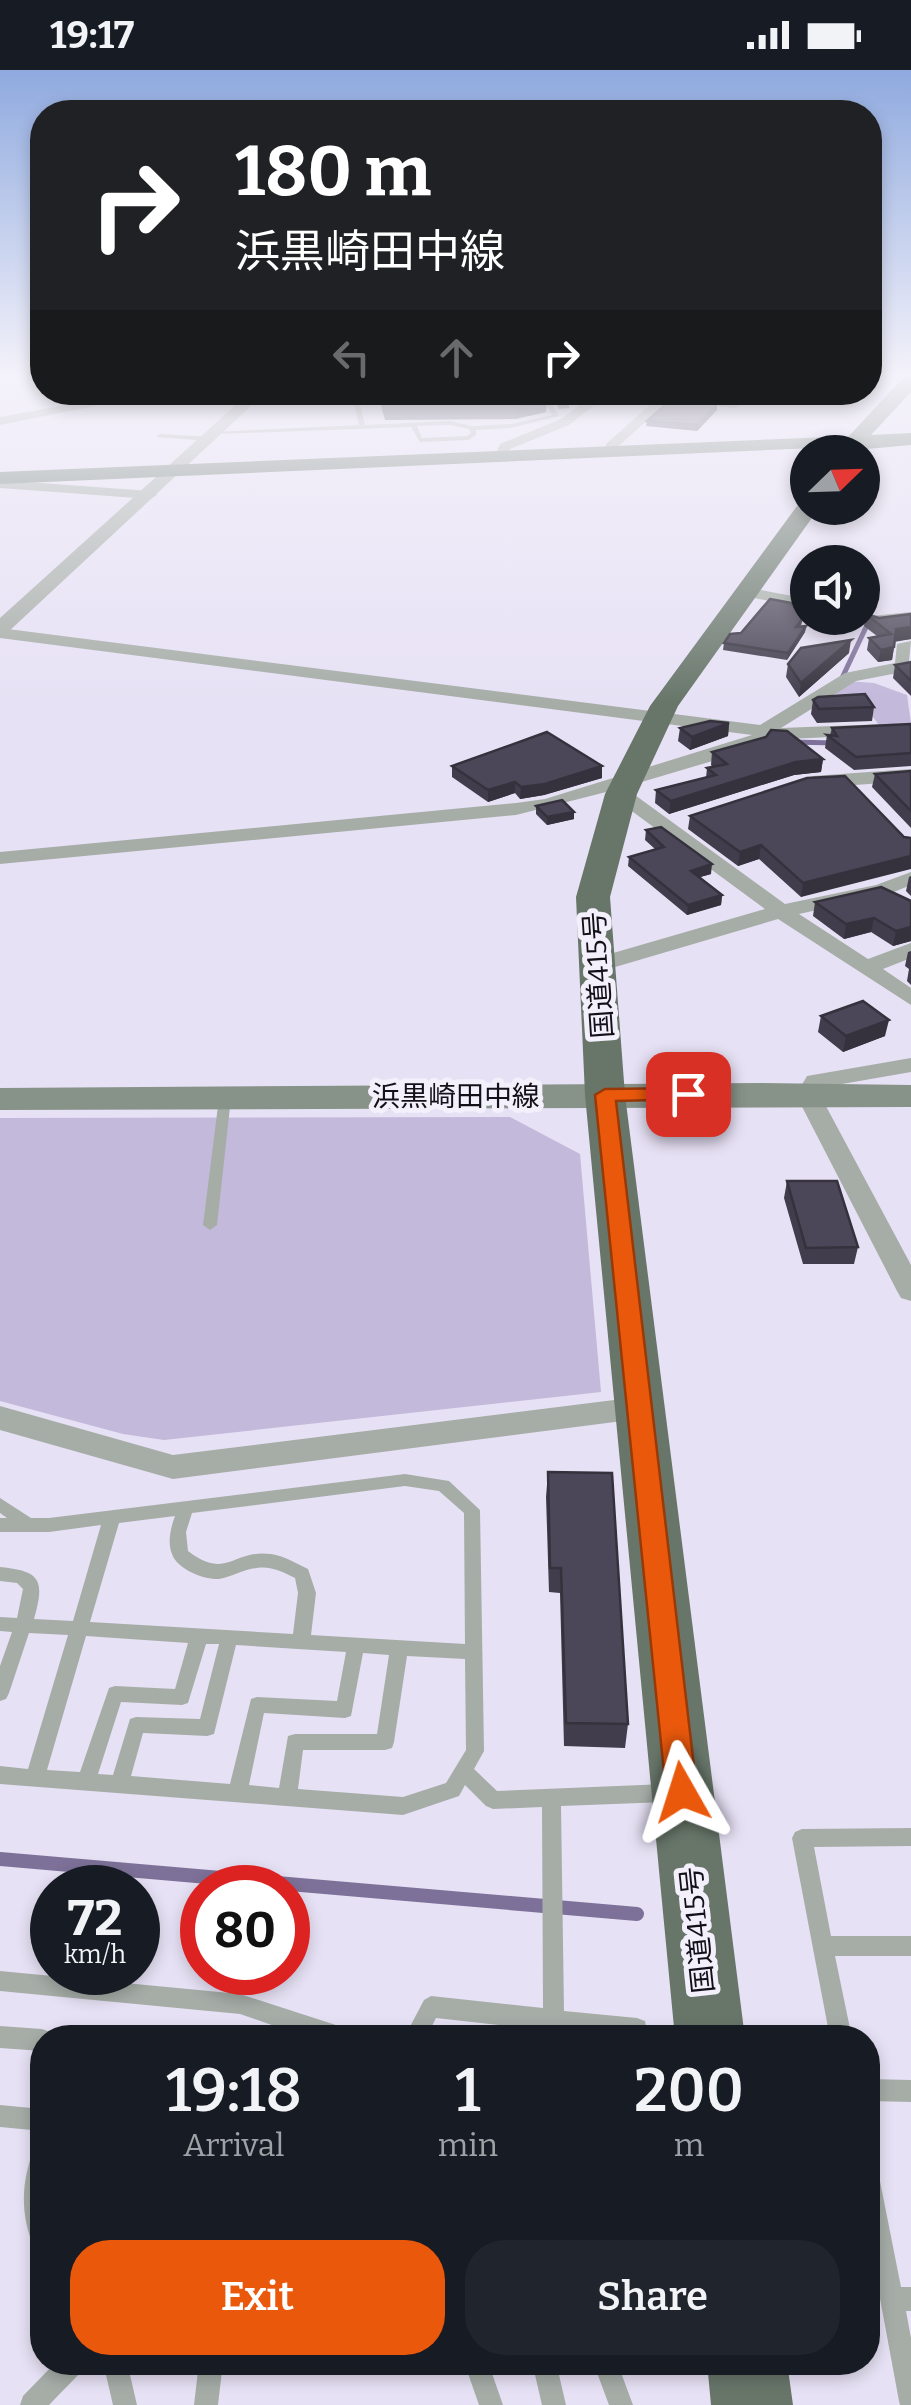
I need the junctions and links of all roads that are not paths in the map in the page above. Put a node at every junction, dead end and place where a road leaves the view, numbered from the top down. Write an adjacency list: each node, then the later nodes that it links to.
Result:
1 (70, 485): 3 (street)
2 (160, 485): 3 (street)
3 (150, 494): 9 (street)
4 (795, 525): 5 (highway, 国道415号)
5 (746, 592): 6 (street); 11 (highway, 国道415号)
6 (790, 601)
7 (911, 617): 8 (street)
8 (880, 621)
9 (0, 631): 11 (street)
10 (911, 646): 13 (street)
11 (658, 718): 13 (street); 18 (highway, 国道415号)
12 (911, 728): 14 (street)
13 (763, 731): 14 (street); 18 (street)
14 (790, 734): 17 (street)
15 (911, 775): 17 (street)
16 (790, 785): 17 (street)
17 (854, 786)
18 (625, 787): 19 (street); 23 (street); 25 (highway, 国道415号)
19 (0, 858)
20 (911, 878): 21 (street)
21 (882, 890): 22 (street); 23 (street)
22 (911, 908)
23 (781, 911): 25 (street); 26 (street)
24 (911, 950): 26 (street)
25 (598, 965): 29 (highway, 国道415号)
26 (865, 968): 27 (street)
27 (911, 998)
28 (911, 1065): 30 (street)
29 (605, 1095): 30 (main road, 浜黒崎田中線); 32 (main road, 浜黒崎田中線); 36 (highway, 国道415号)
30 (808, 1095): 31 (main road, 浜黒崎田中線); 35 (street)
31 (911, 1096)
32 (225, 1098): 33 (main road, 浜黒崎田中線); 34 (lane)
33 (0, 1099)
34 (210, 1225)
35 (911, 1291)
36 (638, 1408): 37 (street); 59 (highway, 国道415号)
37 (0, 1418)
38 (0, 1504): 41 (lane)
39 (186, 1508): 40 (lane); 49 (lane); 52 (lane)
40 (112, 1517): 41 (lane); 46 (lane)
41 (28, 1525): 42 (lane)
42 (0, 1526)
43 (0, 1574): 45 (lane)
44 (0, 1624): 45 (lane)
45 (20, 1625): 46 (lane); 53 (lane)
46 (79, 1628): 47 (lane); 56 (lane)
47 (199, 1636): 48 (lane); 57 (lane)
48 (229, 1638): 49 (lane); 58 (lane)
49 (301, 1642): 50 (lane)
50 (356, 1646): 51 (lane); 60 (lane)
51 (399, 1648): 52 (lane); 61 (lane)
52 (474, 1652): 54 (lane)
53 (0, 1693)
54 (463, 1772): 61 (lane); 62 (lane)
55 (0, 1775): 56 (lane)
56 (35, 1778): 57 (lane)
57 (86, 1782): 58 (lane)
58 (120, 1784): 60 (lane)
59 (682, 1792): 62 (lane); 71 (highway, 国道415号)
60 (238, 1794): 61 (lane)
61 (287, 1797)
62 (552, 1798): 67 (lane)
63 (911, 1837): 64 (lane)
64 (823, 1946): 65 (lane); 72 (lane)
65 (911, 1946)
66 (0, 1981): 68 (lane)
67 (554, 2020): 69 (lane); 70 (lane)
68 (303, 2025)
69 (422, 2025)
70 (600, 2025)
71 (709, 2025)
72 (838, 2025)
73 (0, 2037): 74 (lane)
74 (30, 2039)
75 (880, 2090): 76 (lane)
76 (911, 2091)
77 (0, 2116): 78 (lane)
78 (30, 2119)
79 (880, 2220): 80 (lane)
80 (901, 2298): 88 (lane)
81 (60, 2375): 89 (lane)
82 (118, 2375): 90 (lane)
83 (209, 2375): 91 (lane)
84 (480, 2375): 92 (lane)
85 (547, 2375): 93 (lane)
86 (612, 2375): 94 (lane)
87 (749, 2375): 95 (highway)
88 (911, 2401)
89 (32, 2405)
90 (125, 2405)
91 (206, 2405)
92 (490, 2405)
93 (554, 2405)
94 (621, 2405)
95 (752, 2405)

